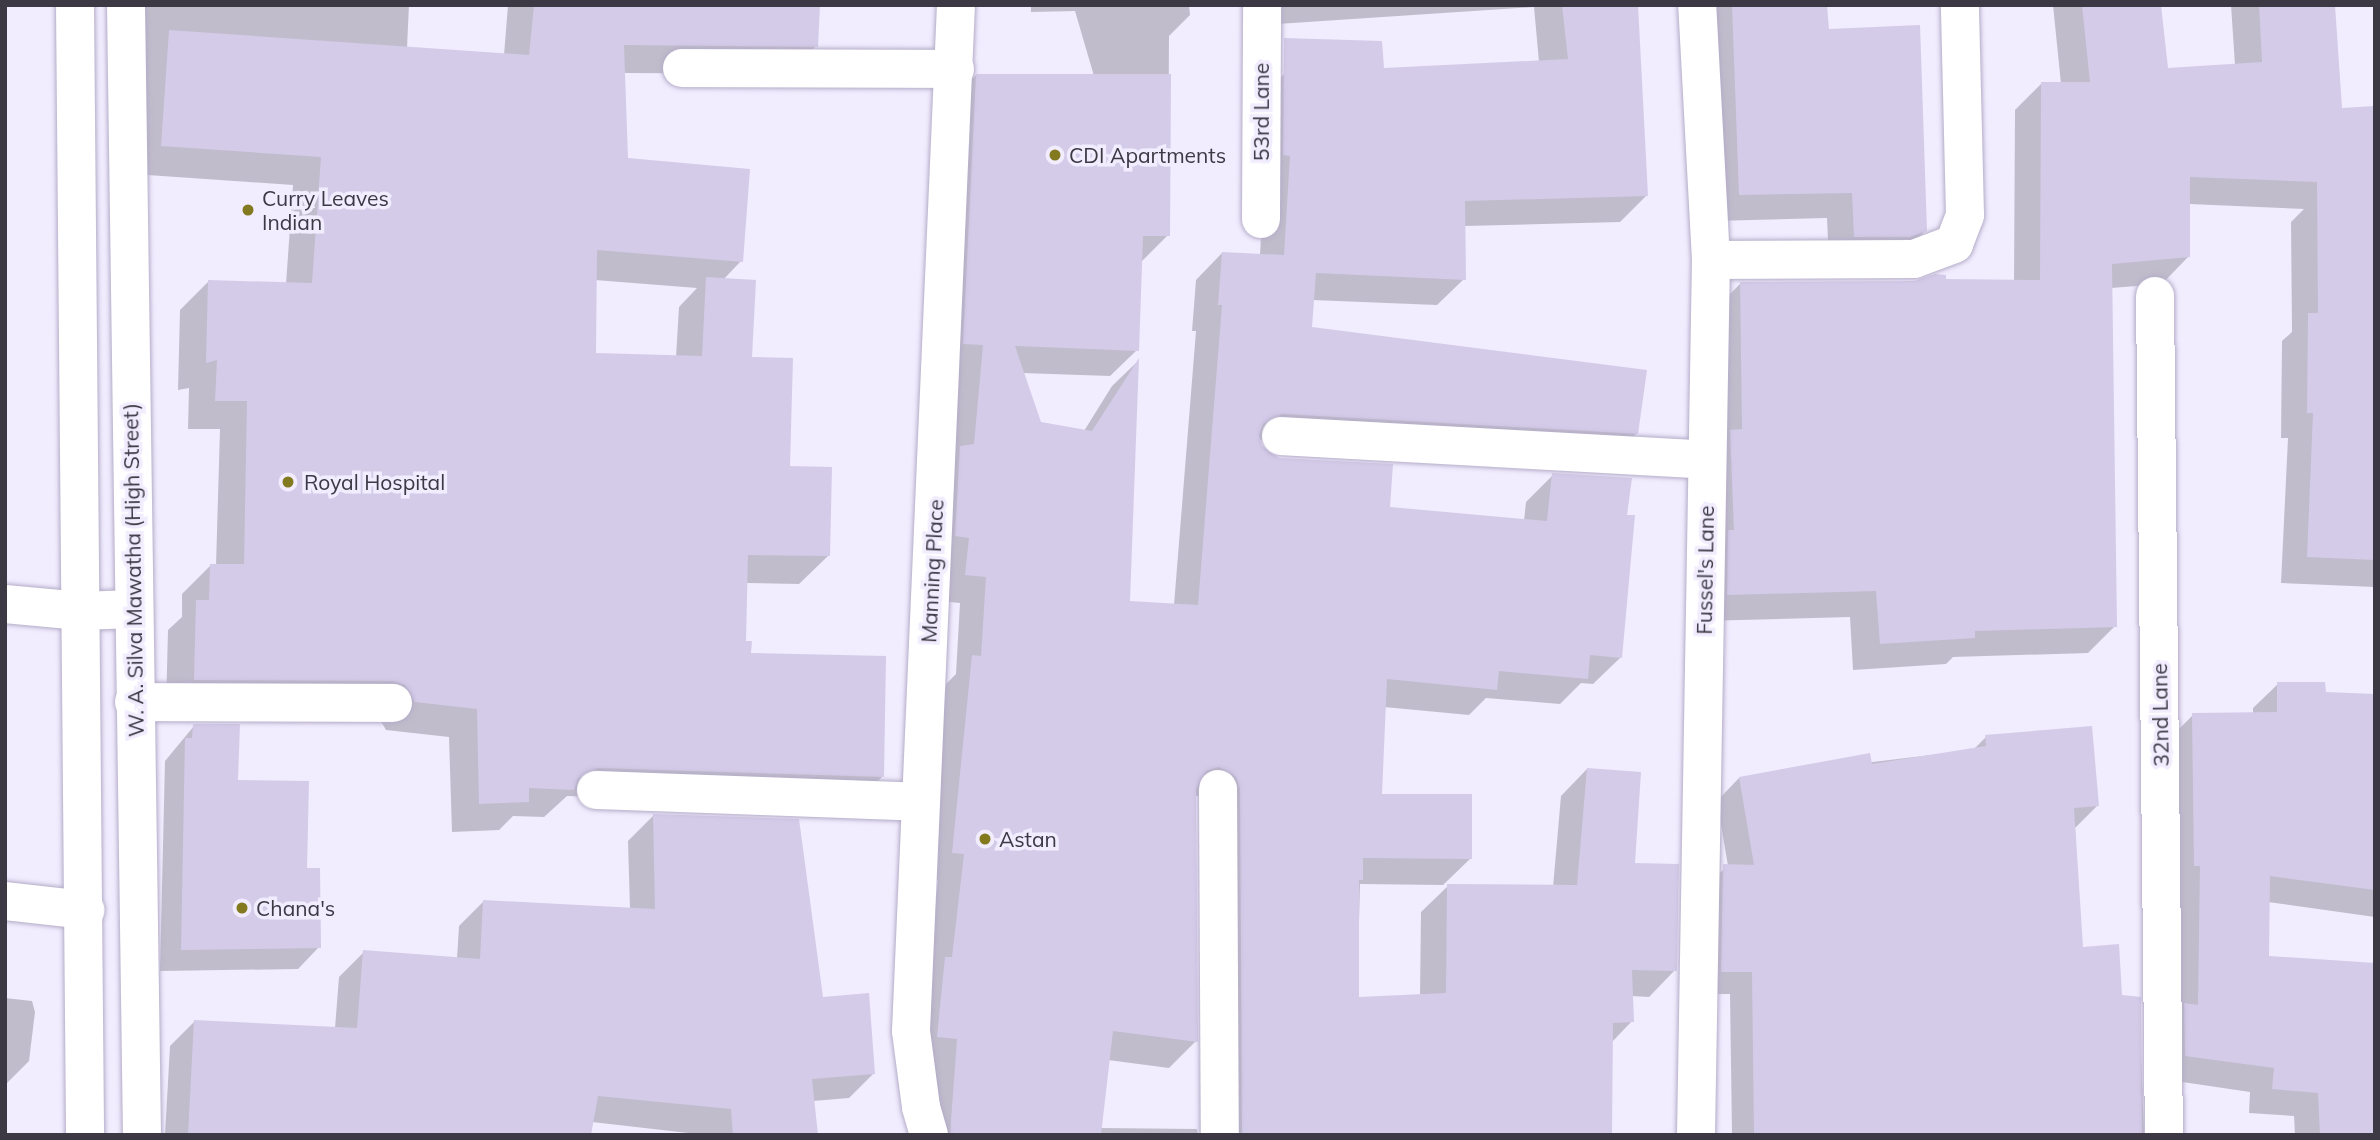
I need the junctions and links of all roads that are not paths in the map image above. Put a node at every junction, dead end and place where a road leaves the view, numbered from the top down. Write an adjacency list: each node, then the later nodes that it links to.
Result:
1 (75, 5): 16 (street)
2 (126, 5): 15 (street, W. A. Silva Mawatha (High Street))
3 (956, 5): 8 (street, Manning Place)
4 (1262, 5): 9 (street, 53rd Lane)
5 (1697, 5): 10 (street, Fussel's Lane)
6 (1960, 5): 10 (street)
7 (682, 68): 8 (street)
8 (955, 69): 21 (street, Manning Place)
9 (1261, 219)
10 (1711, 260): 13 (street, Fussel's Lane)
11 (2155, 296): 29 (street, 32nd Lane)
12 (1281, 436): 13 (street)
13 (1706, 460): 28 (street, Fussel's Lane)
14 (5, 604): 16 (street)
15 (133, 609): 16 (street); 17 (street, W. A. Silva Mawatha (High Street))
16 (81, 611): 23 (street)
17 (134, 702): 18 (street); 25 (street, W. A. Silva Mawatha (High Street))
18 (393, 703)
19 (1218, 789): 27 (street)
20 (596, 790): 21 (street)
21 (921, 802): 26 (street, Manning Place)
22 (5, 901): 23 (street)
23 (85, 910): 24 (street)
24 (85, 1135)
25 (142, 1135)
26 (929, 1135)
27 (1220, 1135)
28 (1696, 1135)
29 (2164, 1135)

